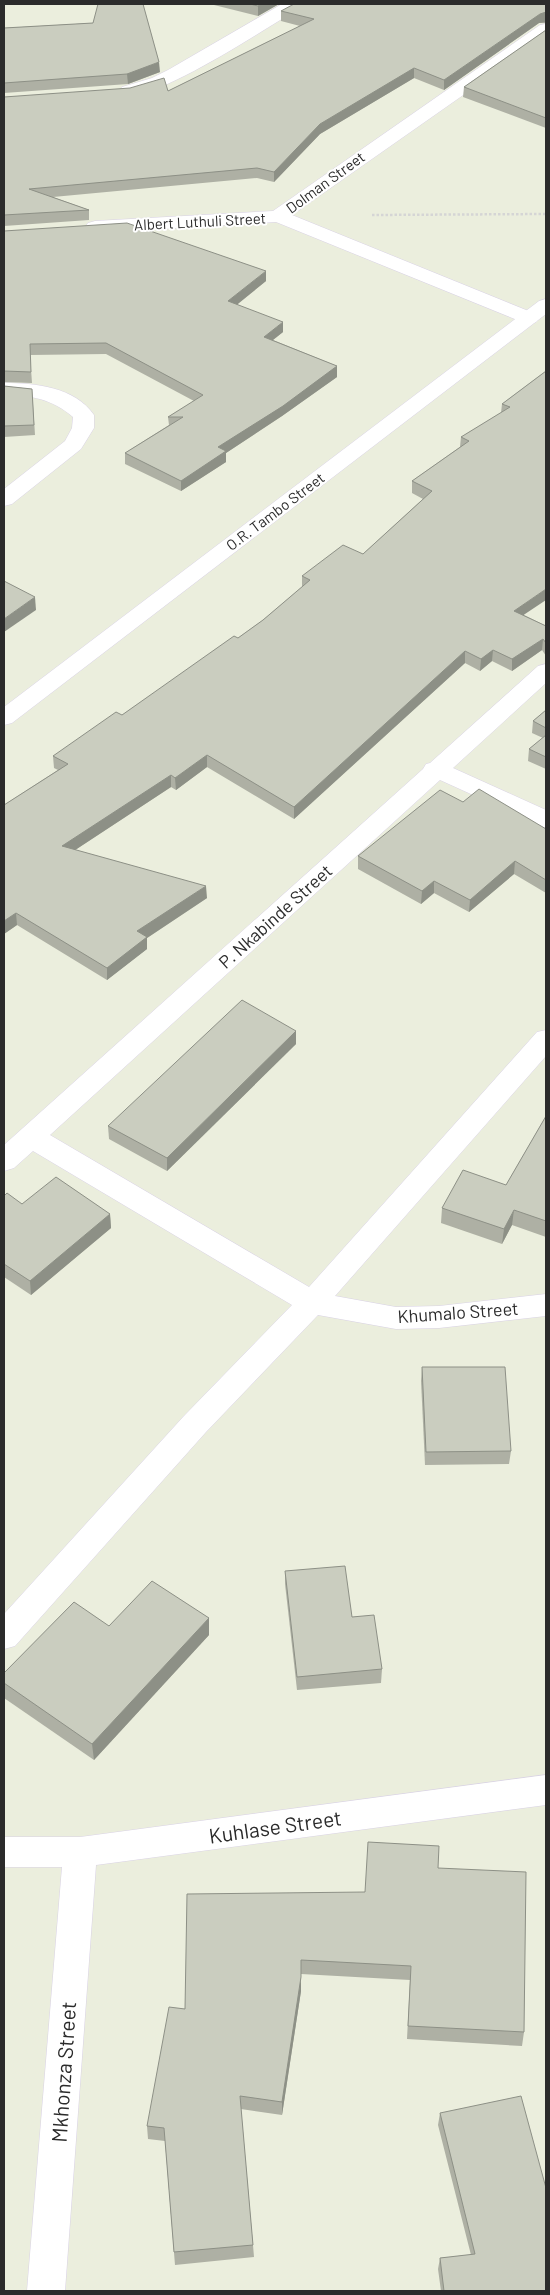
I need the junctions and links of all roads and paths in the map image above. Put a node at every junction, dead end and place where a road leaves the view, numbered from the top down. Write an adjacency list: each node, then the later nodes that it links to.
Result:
1 (294, 4): 3 (street)
2 (546, 29): 5 (street, Dolman Street)
3 (114, 92)
4 (546, 214): 6 (path)
5 (278, 216): 7 (street, Albert Luthuli Street); 8 (street, Dolman Street)
6 (367, 216)
7 (72, 228)
8 (538, 311): 12 (street, O.R. Tambo Street)
9 (4, 389): 10 (street)
10 (4, 499)
11 (546, 671): 13 (street, P. Nkabinde Street)
12 (4, 718)
13 (436, 769): 14 (street); 16 (street, P. Nkabinde Street)
14 (546, 820)
15 (546, 1039): 18 (street)
16 (32, 1137): 17 (street, P. Nkabinde Street); 18 (street)
17 (4, 1161)
18 (312, 1303): 19 (street, Khumalo Street); 20 (street)
19 (546, 1305)
20 (4, 1636)
21 (546, 1790): 23 (street, Kuhlase Street)
22 (4, 1852): 23 (street, Kuhlase Street)
23 (80, 1852): 24 (street, Mkhonza Street)
24 (46, 2291)

